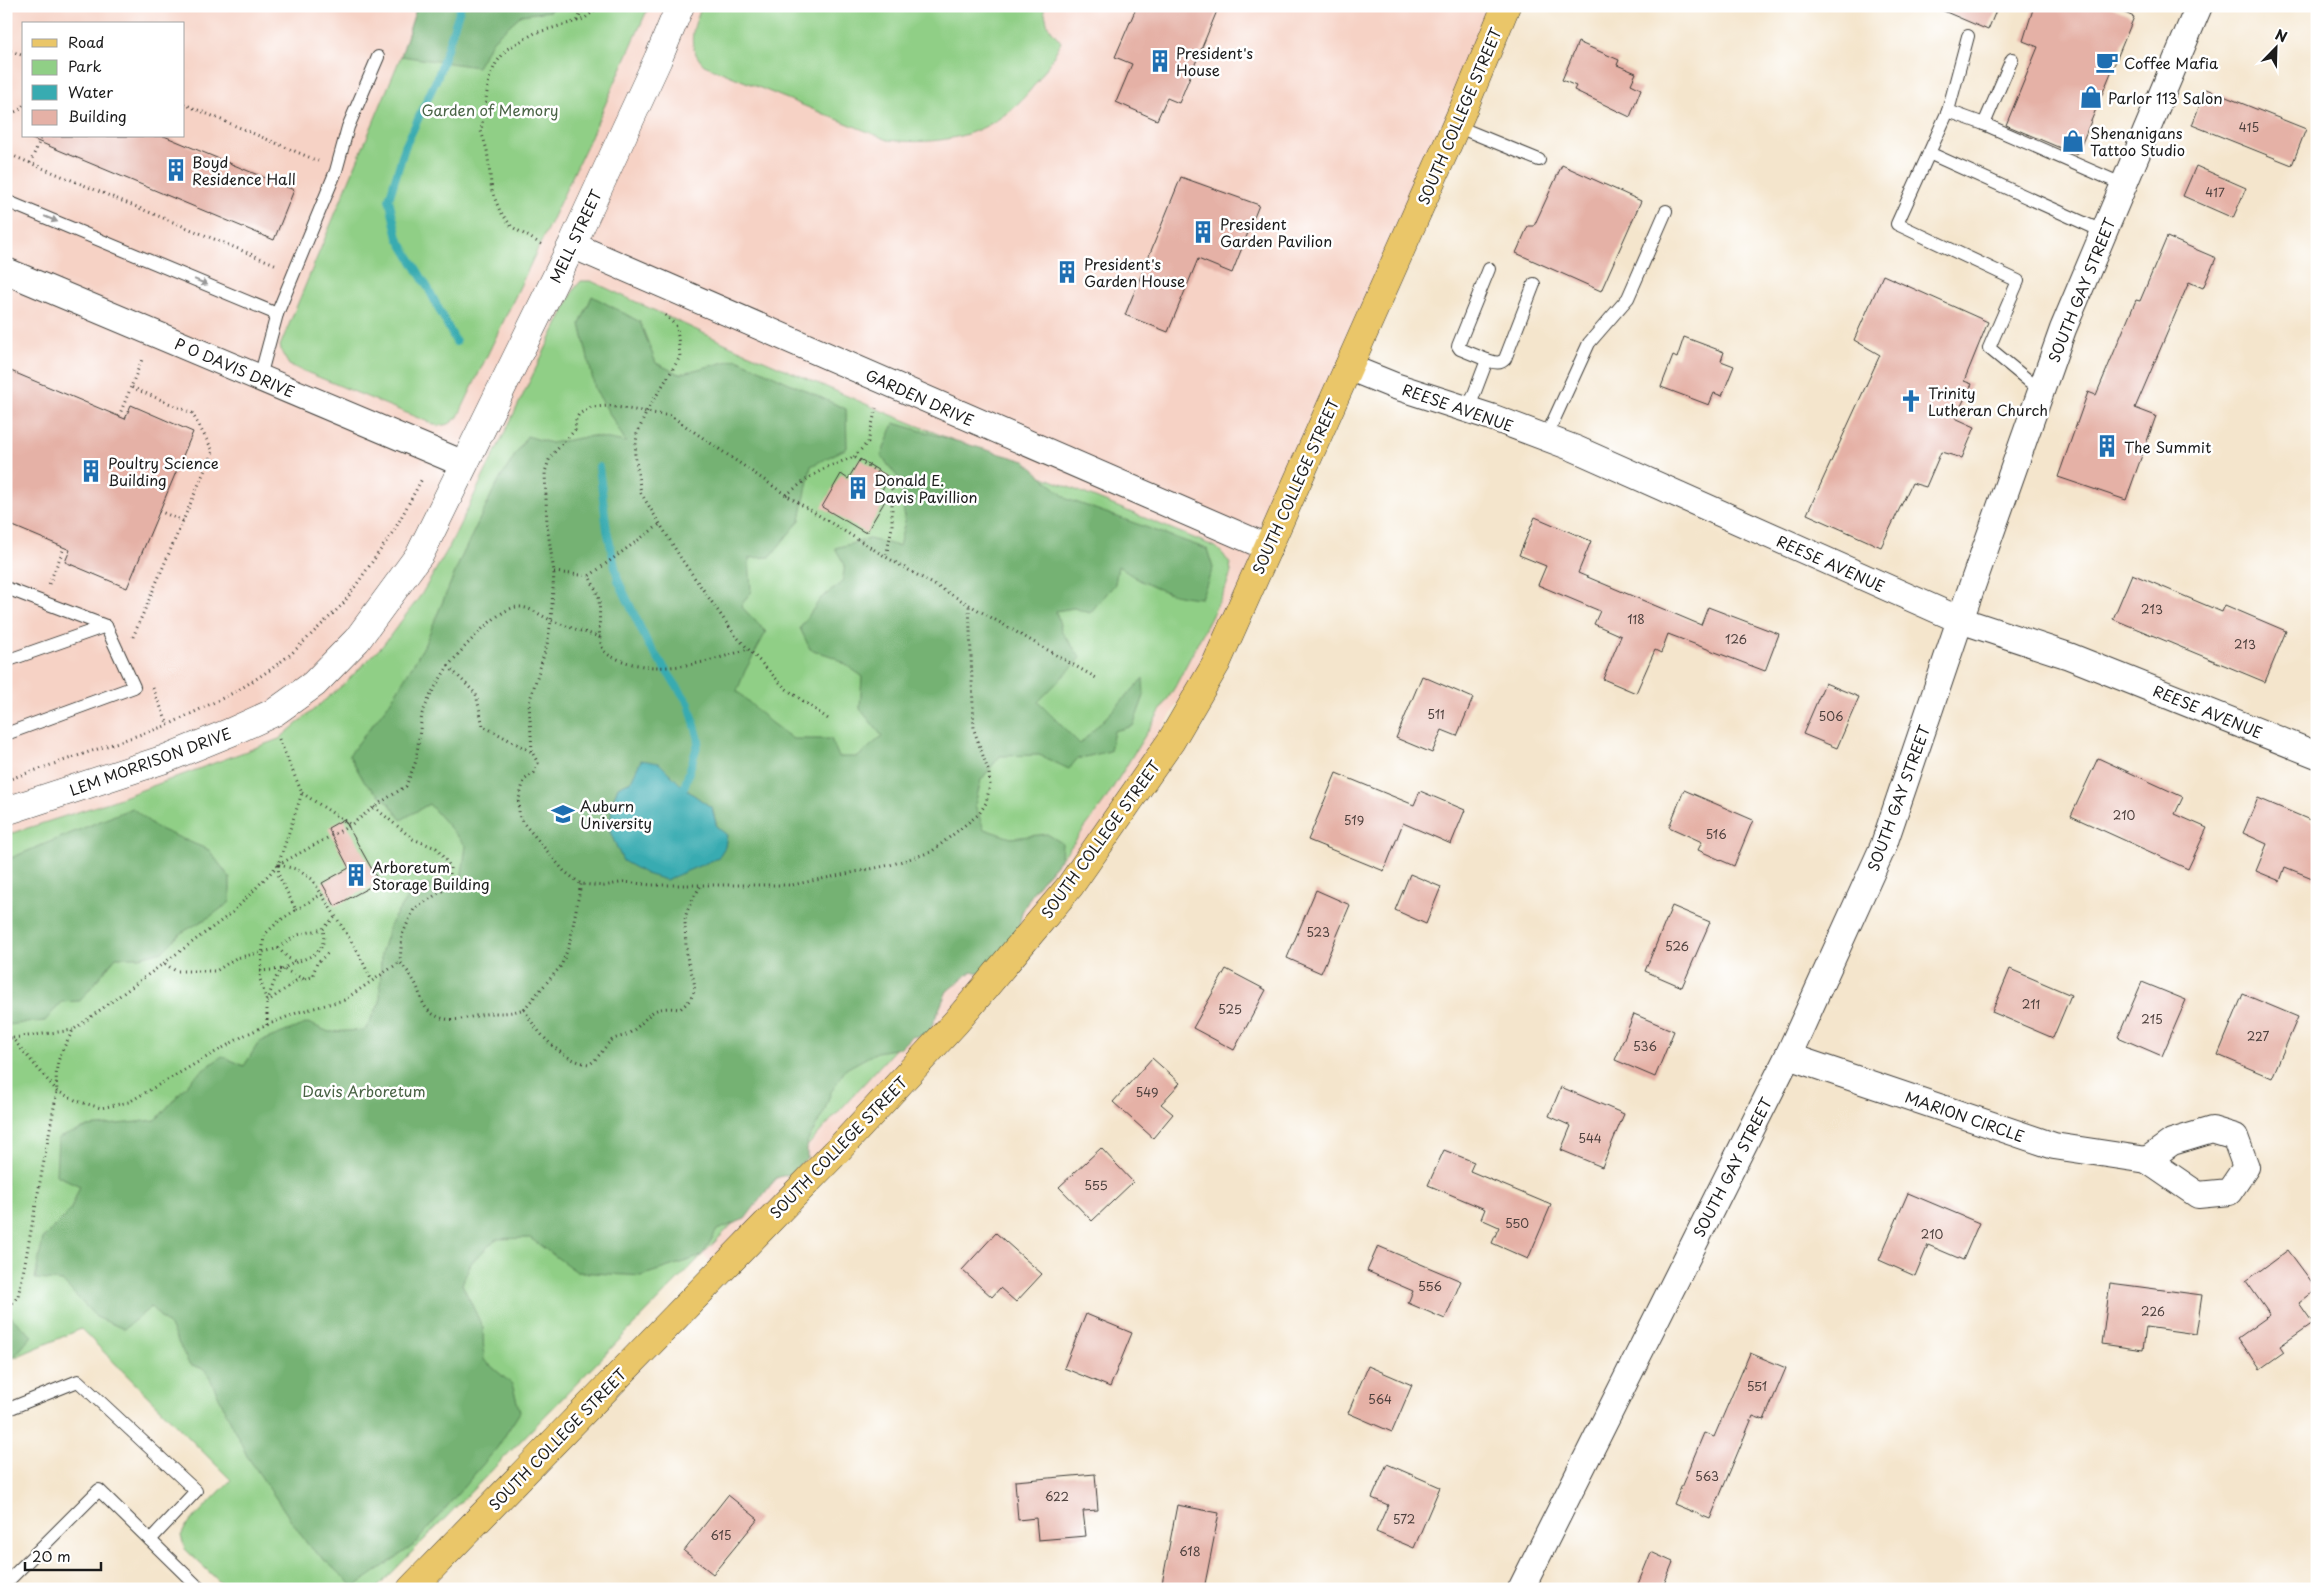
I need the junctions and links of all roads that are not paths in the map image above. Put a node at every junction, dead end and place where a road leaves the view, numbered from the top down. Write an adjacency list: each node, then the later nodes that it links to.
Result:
1 (680, 6): 16 (street, MELL STREET)
2 (1506, 6): 9 (main road, SOUTH COLLEGE STREET)
3 (2199, 6): 12 (street, SOUTH GAY STREET)
4 (1968, 36): 7 (lane)
5 (378, 57): 20 (lane)
6 (2012, 59): 8 (lane)
7 (1948, 110): 8 (lane); 10 (lane)
8 (1984, 124): 12 (lane)
9 (1456, 126): 11 (lane); 22 (main road, SOUTH COLLEGE STREET)
10 (1929, 153): 15 (lane); 24 (lane)
11 (1539, 160)
12 (2124, 185): 15 (street, SOUTH GAY STREET)
13 (6, 201): 20 (lane, one-way to 20)
14 (1666, 211): 26 (lane)
15 (2104, 232): 24 (street, SOUTH GAY STREET)
16 (572, 245): 27 (street, MELL STREET); 28 (street, GARDEN DRIVE)
17 (1489, 269): 21 (lane)
18 (6, 271): 23 (street, P O DAVIS DRIVE)
19 (1534, 284): 21 (lane)
20 (277, 314): 23 (lane)
21 (1487, 360): 25 (lane)
22 (1348, 367): 25 (street, REESE AVENUE); 28 (main road, SOUTH COLLEGE STREET)
23 (260, 378): 27 (street, P O DAVIS DRIVE)
24 (2042, 391): 30 (street, SOUTH GAY STREET)
25 (1468, 410): 26 (street, REESE AVENUE)
26 (1546, 437): 30 (street, REESE AVENUE)
27 (464, 464): 35 (street, LEM MORRISON DRIVE)
28 (1269, 548): 42 (main road, SOUTH COLLEGE STREET)
29 (6, 588): 31 (lane)
30 (1960, 620): 34 (street, REESE AVENUE); 36 (street, SOUTH GAY STREET)
31 (106, 626): 32 (lane); 33 (lane)
32 (6, 661)
33 (6, 734)
34 (2317, 755)
35 (6, 811)
36 (1788, 1056): 37 (street, MARION CIRCLE); 43 (street, SOUTH GAY STREET)
37 (2147, 1160)
38 (6, 1410): 39 (lane)
39 (150, 1540): 40 (lane); 41 (lane)
40 (6, 1583)
41 (200, 1589)
42 (411, 1589)
43 (1520, 1589)

